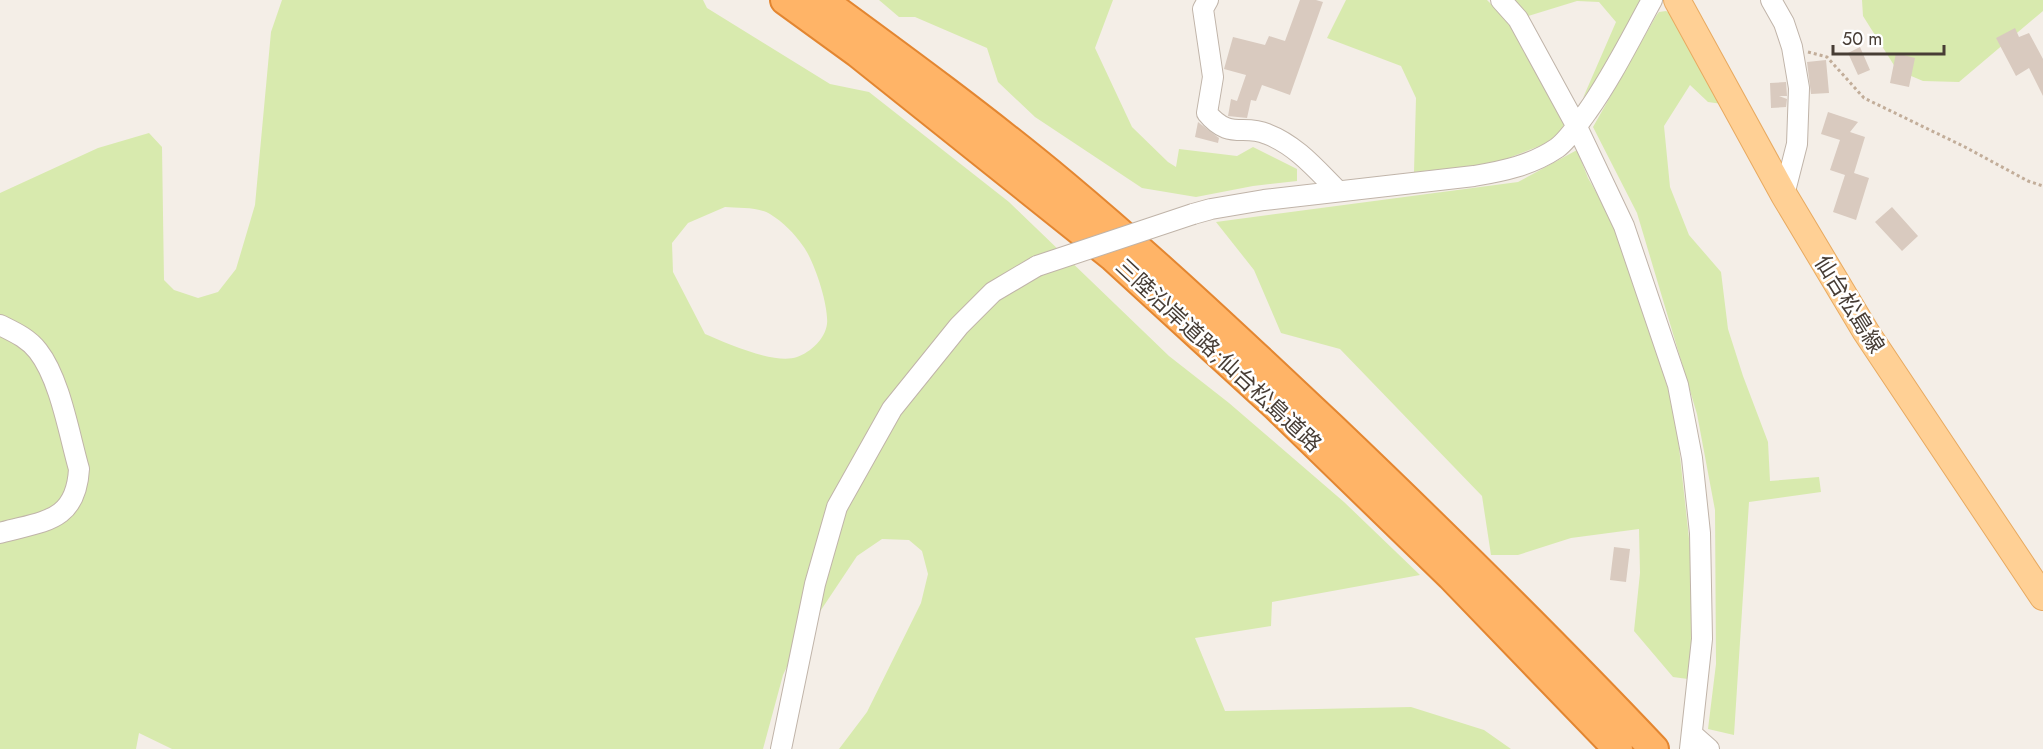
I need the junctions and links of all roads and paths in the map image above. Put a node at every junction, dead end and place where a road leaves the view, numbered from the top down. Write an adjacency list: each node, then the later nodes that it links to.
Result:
1 (785, 0): 18 (highway, 三陸沿岸道路;仙台松島道路)
2 (822, 0): 19 (highway, 三陸沿岸道路;仙台松島道路)
3 (1208, 0): 11 (street)
4 (1501, 0): 9 (street)
5 (1652, 0): 9 (street)
6 (1677, 0): 12 (main road, 仙台松島線)
7 (1772, 0): 8 (street)
8 (1792, 47): 10 (path); 12 (street)
9 (1577, 127): 11 (street); 16 (street)
10 (2043, 186)
11 (1337, 190): 17 (street, bridge)
12 (1784, 195): 15 (main road, 仙台松島線)
13 (0, 325): 14 (street)
14 (0, 533)
15 (2043, 597)
16 (1691, 741): 20 (street)
17 (781, 749)
18 (1618, 749)
19 (1654, 749)
20 (1709, 749)

